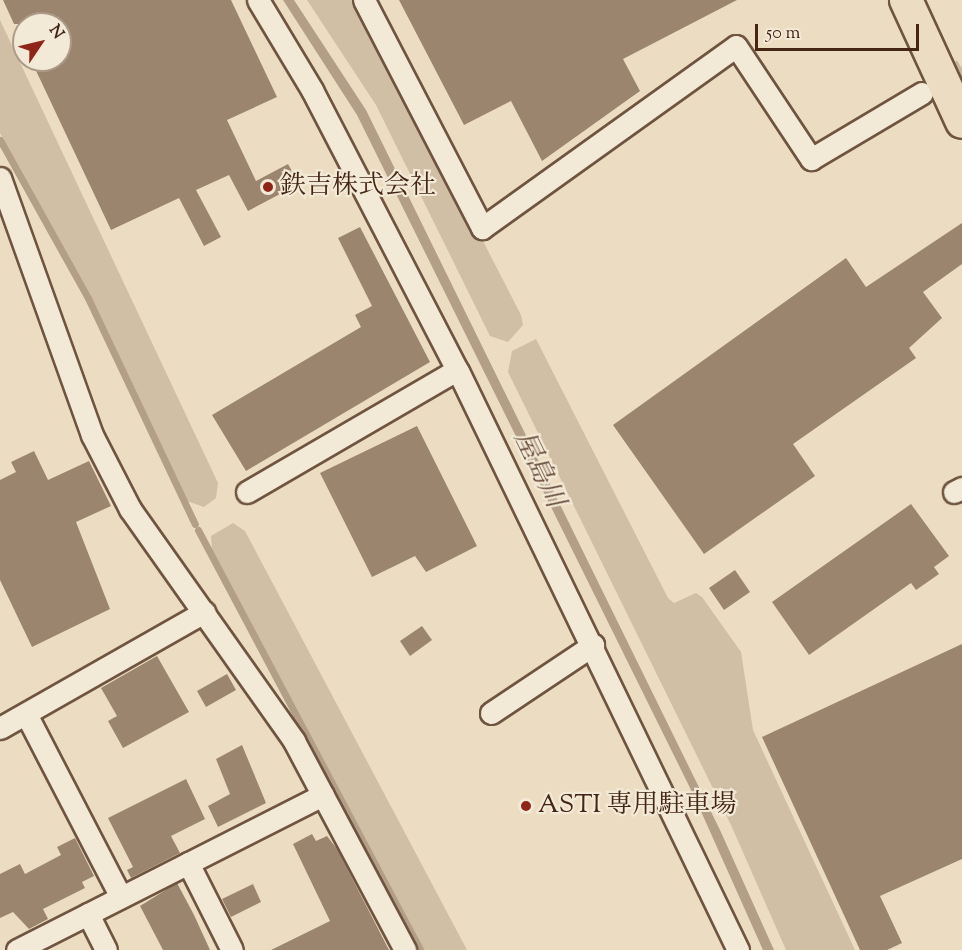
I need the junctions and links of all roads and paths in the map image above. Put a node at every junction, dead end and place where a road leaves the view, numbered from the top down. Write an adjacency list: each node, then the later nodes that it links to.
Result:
1 (258, 0): 7 (street)
2 (364, 0): 4 (street)
3 (906, 0): 4 (highway)
4 (930, 83): 5 (highway)
5 (962, 122)
6 (0, 178): 9 (street)
7 (457, 370): 8 (street); 10 (street)
8 (247, 492)
9 (204, 612): 12 (street); 14 (street)
10 (593, 645): 11 (street); 22 (street)
11 (491, 713)
12 (26, 714): 13 (street); 16 (street)
13 (0, 728)
14 (323, 795): 15 (street); 21 (street)
15 (188, 863): 16 (street); 20 (street)
16 (121, 897): 17 (street)
17 (88, 914): 18 (street); 19 (street)
18 (17, 950)
19 (106, 950)
20 (232, 950)
21 (405, 950)
22 (738, 950)

